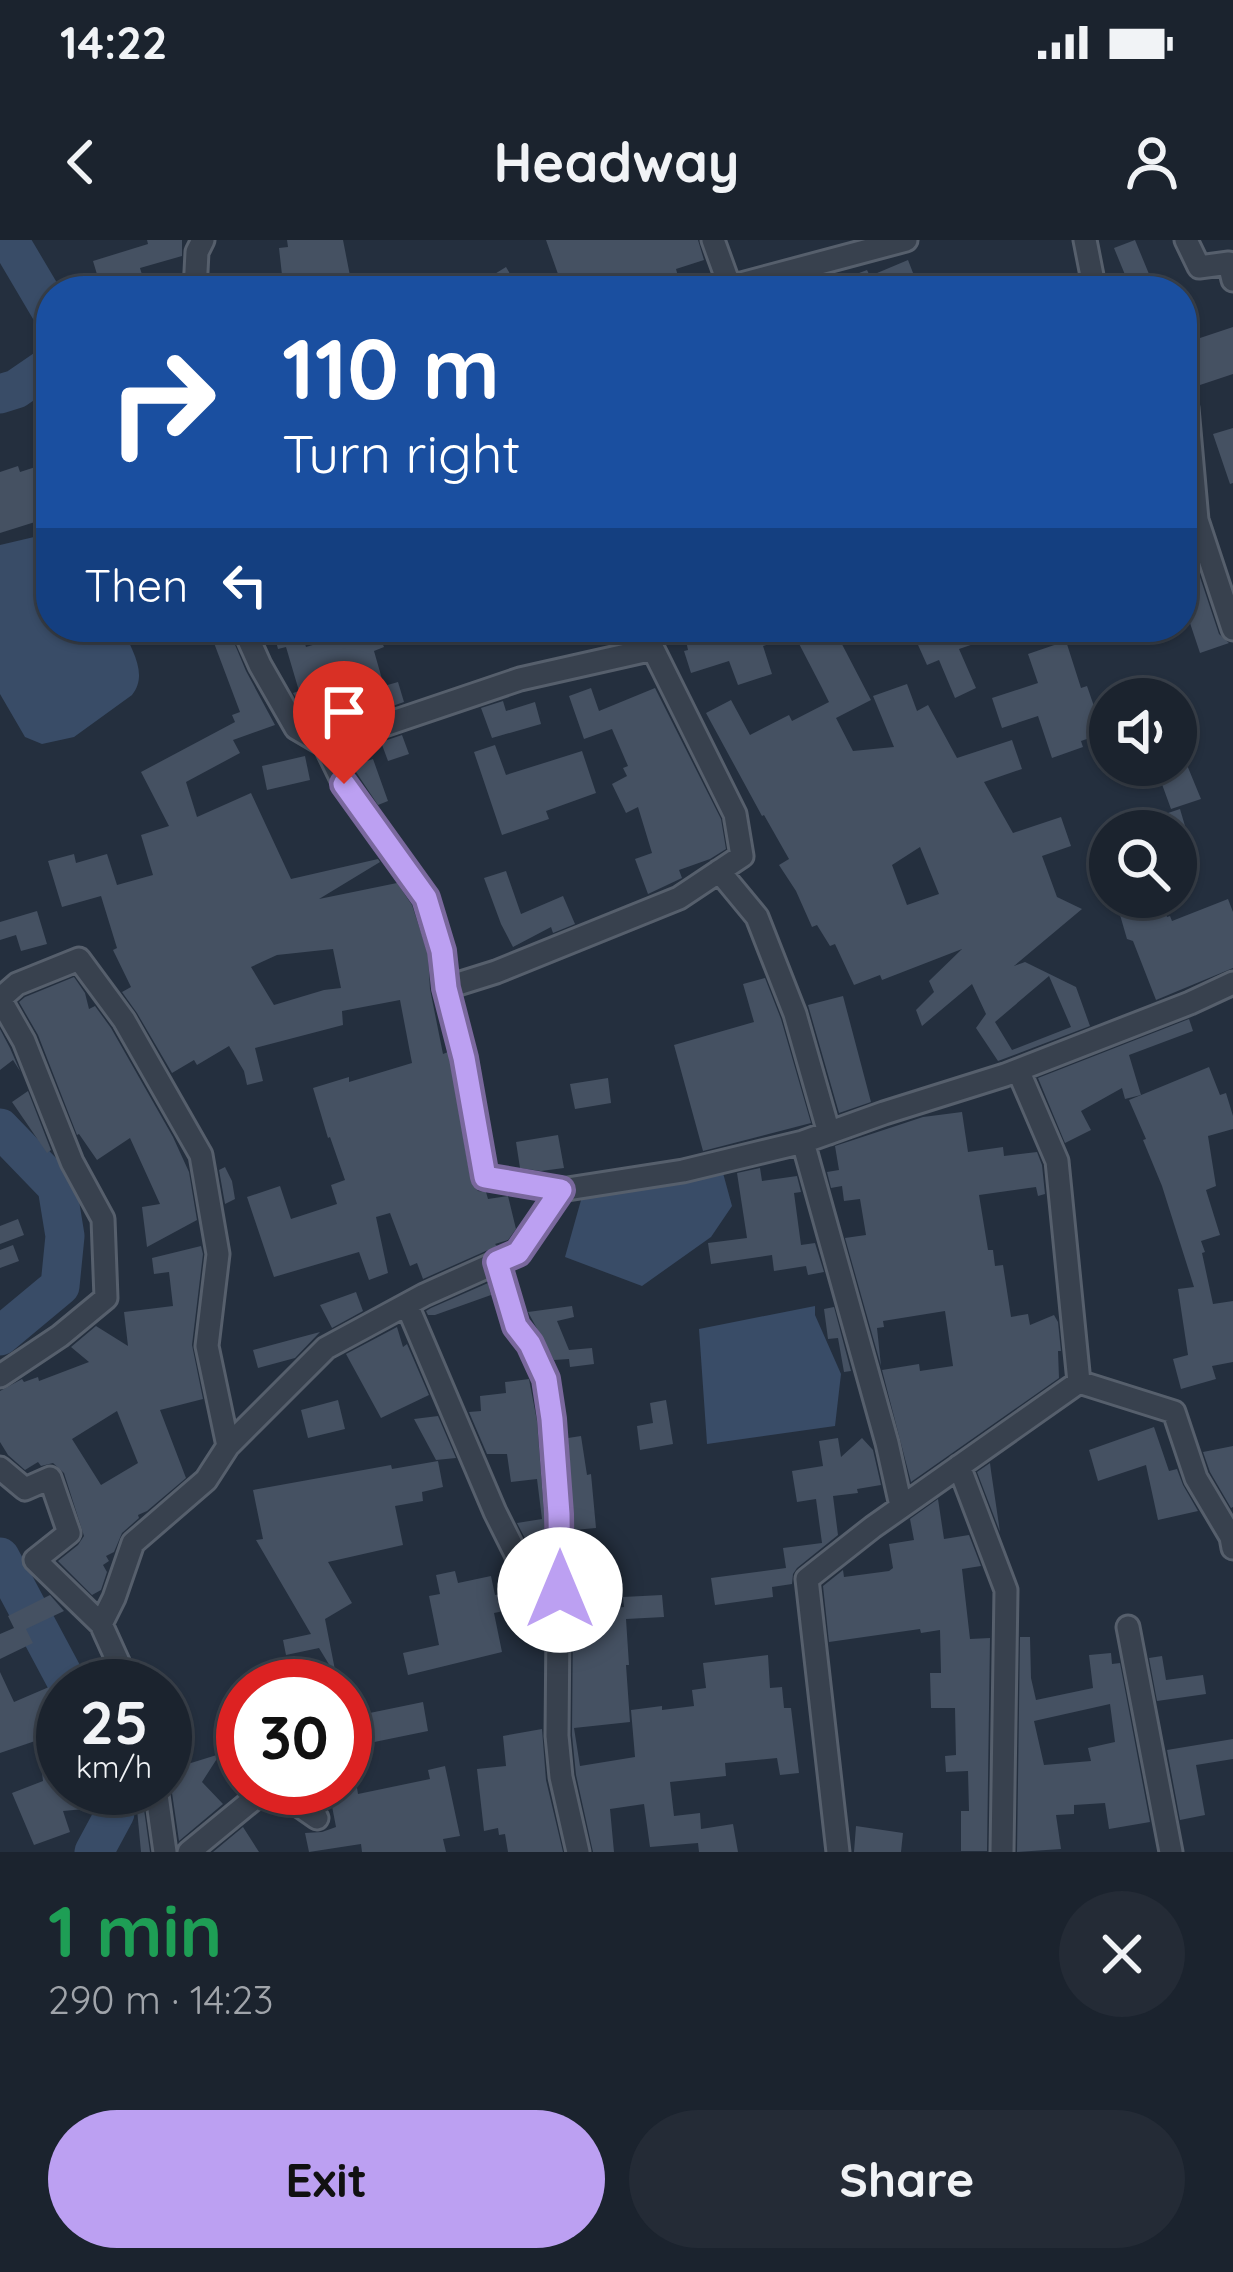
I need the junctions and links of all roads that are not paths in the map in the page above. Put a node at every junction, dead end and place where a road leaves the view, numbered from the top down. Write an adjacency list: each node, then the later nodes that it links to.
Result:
1 (202, 240): 6 (street)
2 (713, 240): 7 (street)
3 (907, 240): 8 (street)
4 (1085, 240): 9 (street)
5 (1186, 240): 10 (street)
6 (195, 276)
7 (724, 276)
8 (775, 276)
9 (1092, 276)
10 (1233, 280)
11 (1197, 511): 12 (street)
12 (1225, 583): 13 (street)
13 (1233, 629)
14 (250, 642): 17 (street)
15 (637, 642): 17 (street)
16 (652, 642): 18 (street)
17 (325, 745): 20 (street)
18 (719, 871): 20 (street); 23 (street)
19 (1233, 982): 22 (street)
20 (446, 988): 25 (street)
21 (0, 999): 28 (street); 30 (street)
22 (1018, 1070): 23 (street); 29 (street)
23 (830, 1133): 24 (street)
24 (803, 1142): 25 (street); 33 (street)
25 (561, 1190): 26 (street)
26 (497, 1262): 27 (street); 37 (street)
27 (407, 1305): 30 (street); 37 (street)
28 (0, 1376)
29 (1079, 1382): 31 (street); 34 (street)
30 (228, 1446): 35 (street)
31 (958, 1466): 33 (street); 47 (street)
32 (0, 1468): 35 (street)
33 (901, 1506): 46 (street)
34 (1233, 1548)
35 (101, 1624): 38 (street)
36 (1128, 1627): 48 (street)
37 (558, 1638): 45 (street)
38 (117, 1659)
39 (160, 1815): 44 (street)
40 (237, 1815): 43 (street)
41 (312, 1815): 42 (street)
42 (317, 1818)
43 (194, 1850)
44 (165, 1852)
45 (578, 1852)
46 (838, 1852)
47 (1001, 1852)
48 (1171, 1852)

